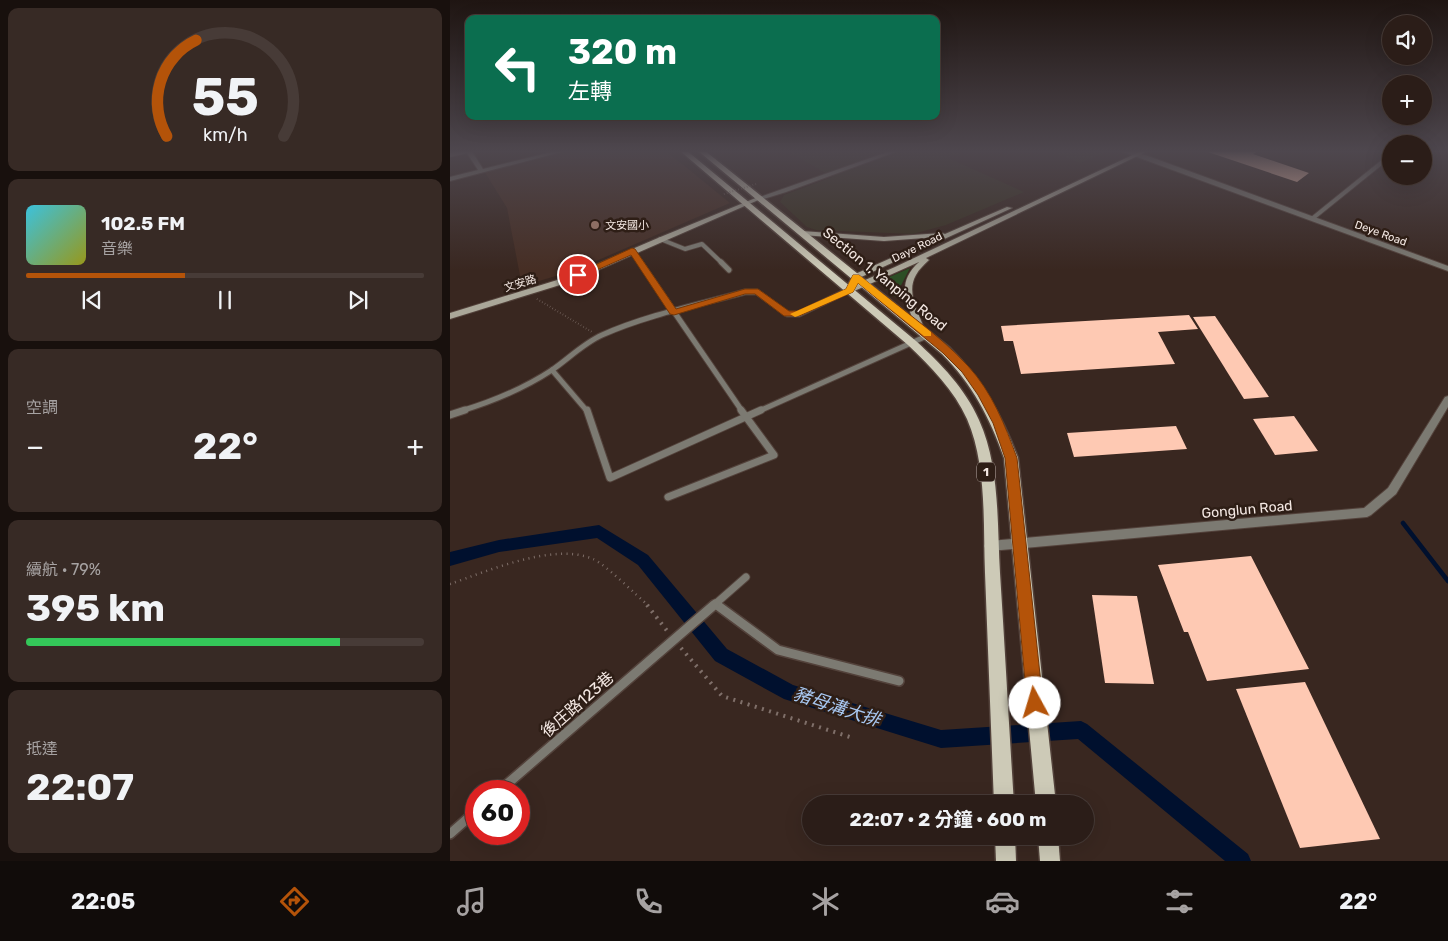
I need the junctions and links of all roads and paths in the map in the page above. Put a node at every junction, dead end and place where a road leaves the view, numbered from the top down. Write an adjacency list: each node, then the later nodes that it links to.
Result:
1 (731, 190): 11 (main road, 1)
2 (736, 190): 9 (path, bridge)
3 (750, 190): 10 (main road, Section 1, Yanping Road / 1)
4 (782, 190): 10 (street)
5 (1047, 190): 12 (main road, Daye Road)
6 (1064, 190): 13 (main road, Daye Road)
7 (1237, 190): 14 (street, Deye Road)
8 (1347, 190): 14 (lane)
9 (724, 194)
10 (760, 198): 11 (main road, 文安路); 15 (main road, Section 1, Yanping Road / 1)
11 (746, 203): 17 (main road, 文安路); 23 (main road, 1)
12 (1001, 212): 13 (main road); 16 (main road, Daye Road)
13 (1009, 216): 18 (main road, Daye Road)
14 (1313, 218): 20 (street, Deye Road)
15 (802, 233): 16 (main road); 22 (main road, Section 1, Yanping Road / 1)
16 (956, 233): 22 (main road, Daye Road)
17 (660, 239): 19 (main road, 文安路); 21 (lane)
18 (939, 249): 22 (main road, Daye Road); 27 (main road)
19 (632, 251): 24 (main road, 文安路); 25 (lane)
20 (1448, 269)
21 (729, 270)
22 (860, 281): 23 (main road, Daye Road); 27 (main road, Section 1, Yanping Road / 1)
23 (849, 290): 25 (lane); 29 (main road, 1)
24 (527, 293): 26 (main road, 文安路); 28 (path)
25 (674, 312): 28 (lane); 36 (lane)
26 (450, 316)
27 (924, 332): 29 (lane); 32 (main road, Section 1, Yanping Road / 1)
28 (600, 336): 30 (lane)
29 (912, 343): 33 (main road, 1); 36 (lane)
30 (552, 370): 35 (lane); 36 (lane)
31 (1448, 398): 34 (street, Gonglun Road)
32 (990, 406): 33 (main road); 38 (main road, Section 1, Yanping Road / 1)
33 (968, 411): 39 (main road, 1)
34 (1444, 411): 38 (street, Gonglun Road)
35 (450, 415)
36 (746, 418): 37 (lane)
37 (668, 497)
38 (1019, 544): 39 (street, Gonglun Road); 48 (main road, Section 1, Yanping Road / 1)
39 (990, 546): 47 (main road, 1)
40 (746, 577): 42 (lane, 後庄路123巷)
41 (450, 584): 43 (path)
42 (715, 603): 43 (lane, 後庄路123巷); 44 (lane)
43 (674, 640): 45 (path); 46 (lane, 後庄路123巷)
44 (899, 682)
45 (850, 737)
46 (512, 780)
47 (1003, 795)
48 (1045, 795)
49 (465, 821): 50 (lane)
50 (450, 834)
51 (1005, 845): 53 (main road)
52 (1049, 845): 54 (main road)
53 (1006, 861)
54 (1050, 861)

